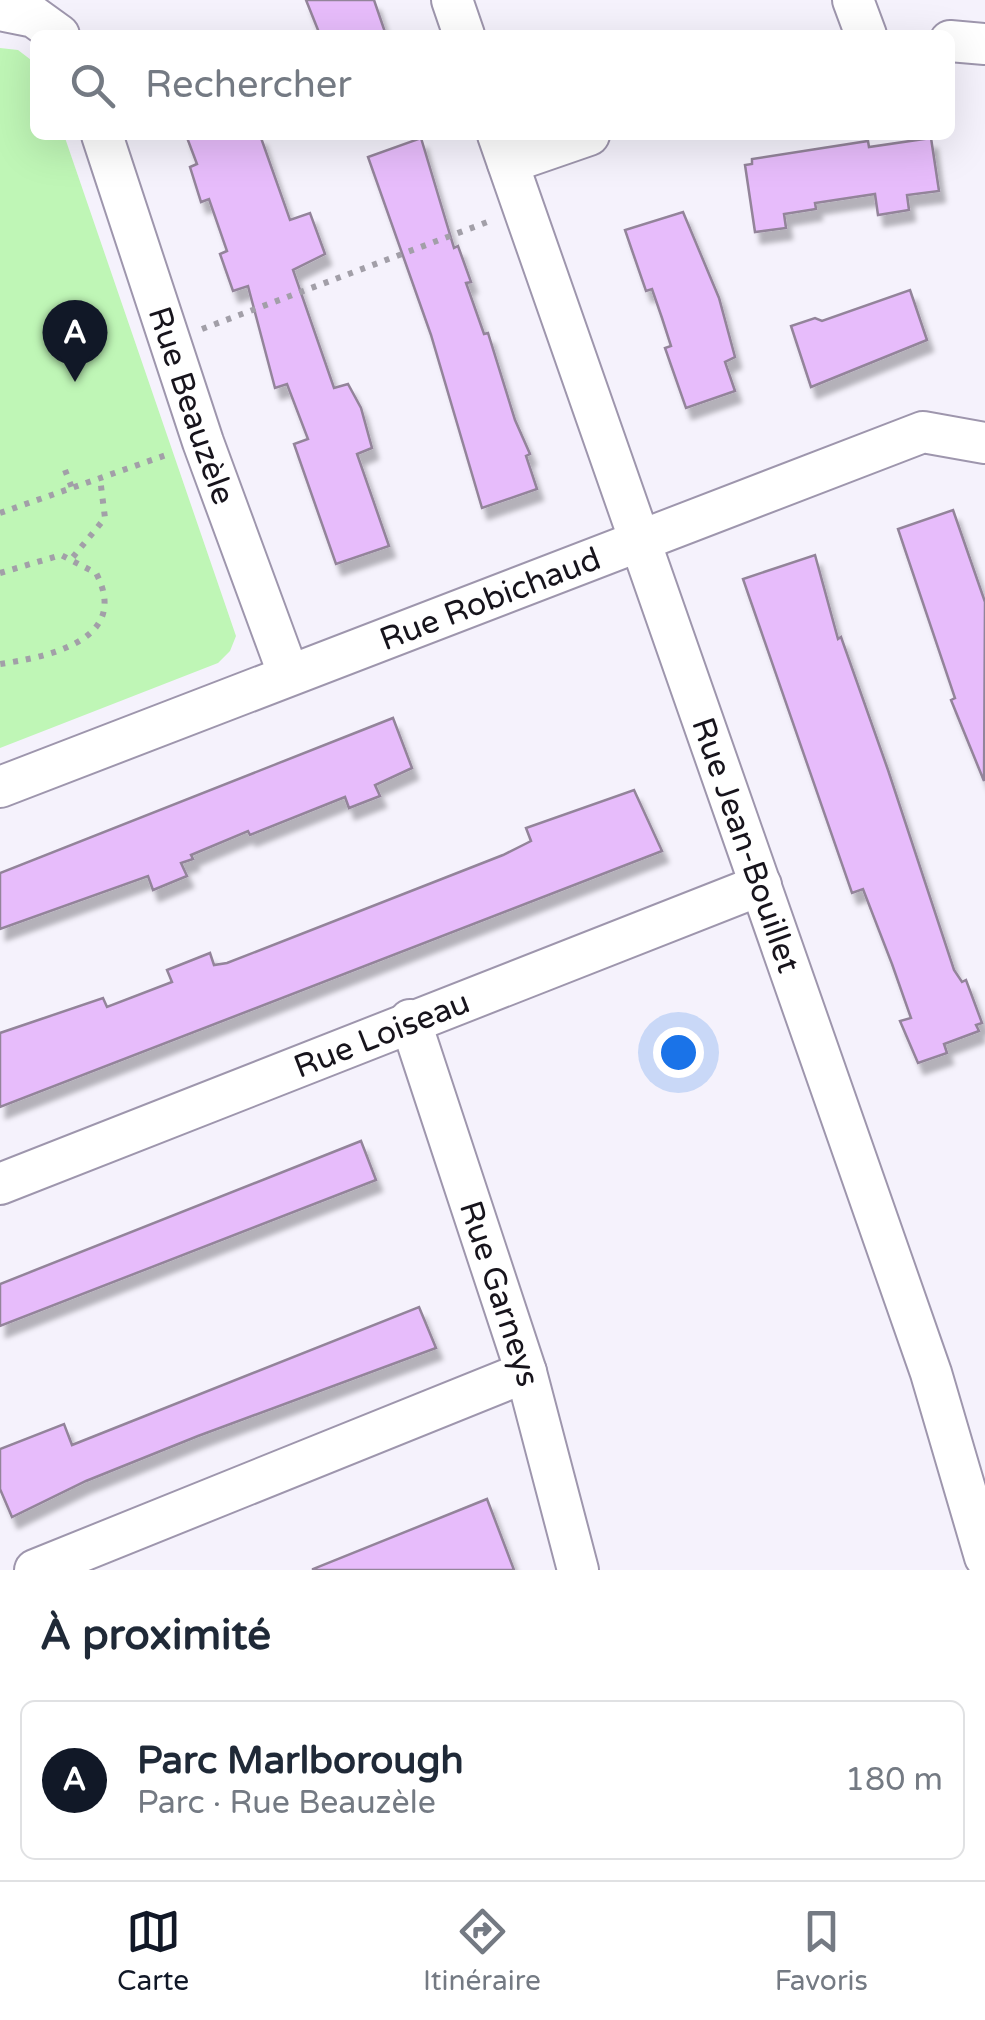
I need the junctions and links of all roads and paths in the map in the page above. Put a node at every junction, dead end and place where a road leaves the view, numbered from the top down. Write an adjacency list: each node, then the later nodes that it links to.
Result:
1 (452, 0): 5 (street)
2 (853, 0): 6 (street)
3 (0, 10): 4 (street)
4 (53, 30)
5 (462, 30)
6 (864, 30)
7 (955, 41): 8 (street)
8 (985, 44)
9 (104, 140): 13 (street, Rue Beauzèle)
10 (558, 140): 11 (street)
11 (503, 149): 12 (street, Rue Jean-Bouillet)
12 (524, 208): 13 (path); 20 (street, Rue Jean-Bouillet)
13 (171, 340): 14 (street, Rue Beauzèle)
14 (204, 442): 17 (path); 24 (street, Rue Beauzèle)
15 (985, 444): 20 (street, Rue Robichaud)
16 (66, 470): 18 (path)
17 (100, 478): 18 (path); 21 (path)
18 (72, 488): 19 (path)
19 (0, 513)
20 (642, 538): 24 (street, Rue Robichaud); 26 (street, Rue Jean-Bouillet)
21 (73, 557): 22 (path); 23 (path)
22 (0, 573)
23 (0, 664)
24 (288, 673): 25 (street, Rue Robichaud)
25 (0, 787)
26 (761, 885): 27 (street, Rue Loiseau); 30 (street, Rue Jean-Bouillet)
27 (410, 1020): 28 (street, Rue Loiseau); 29 (street, Rue Garneys)
28 (0, 1184)
29 (526, 1372): 31 (street); 32 (street, Rue Garneys)
30 (985, 1557)
31 (35, 1570)
32 (578, 1570)

